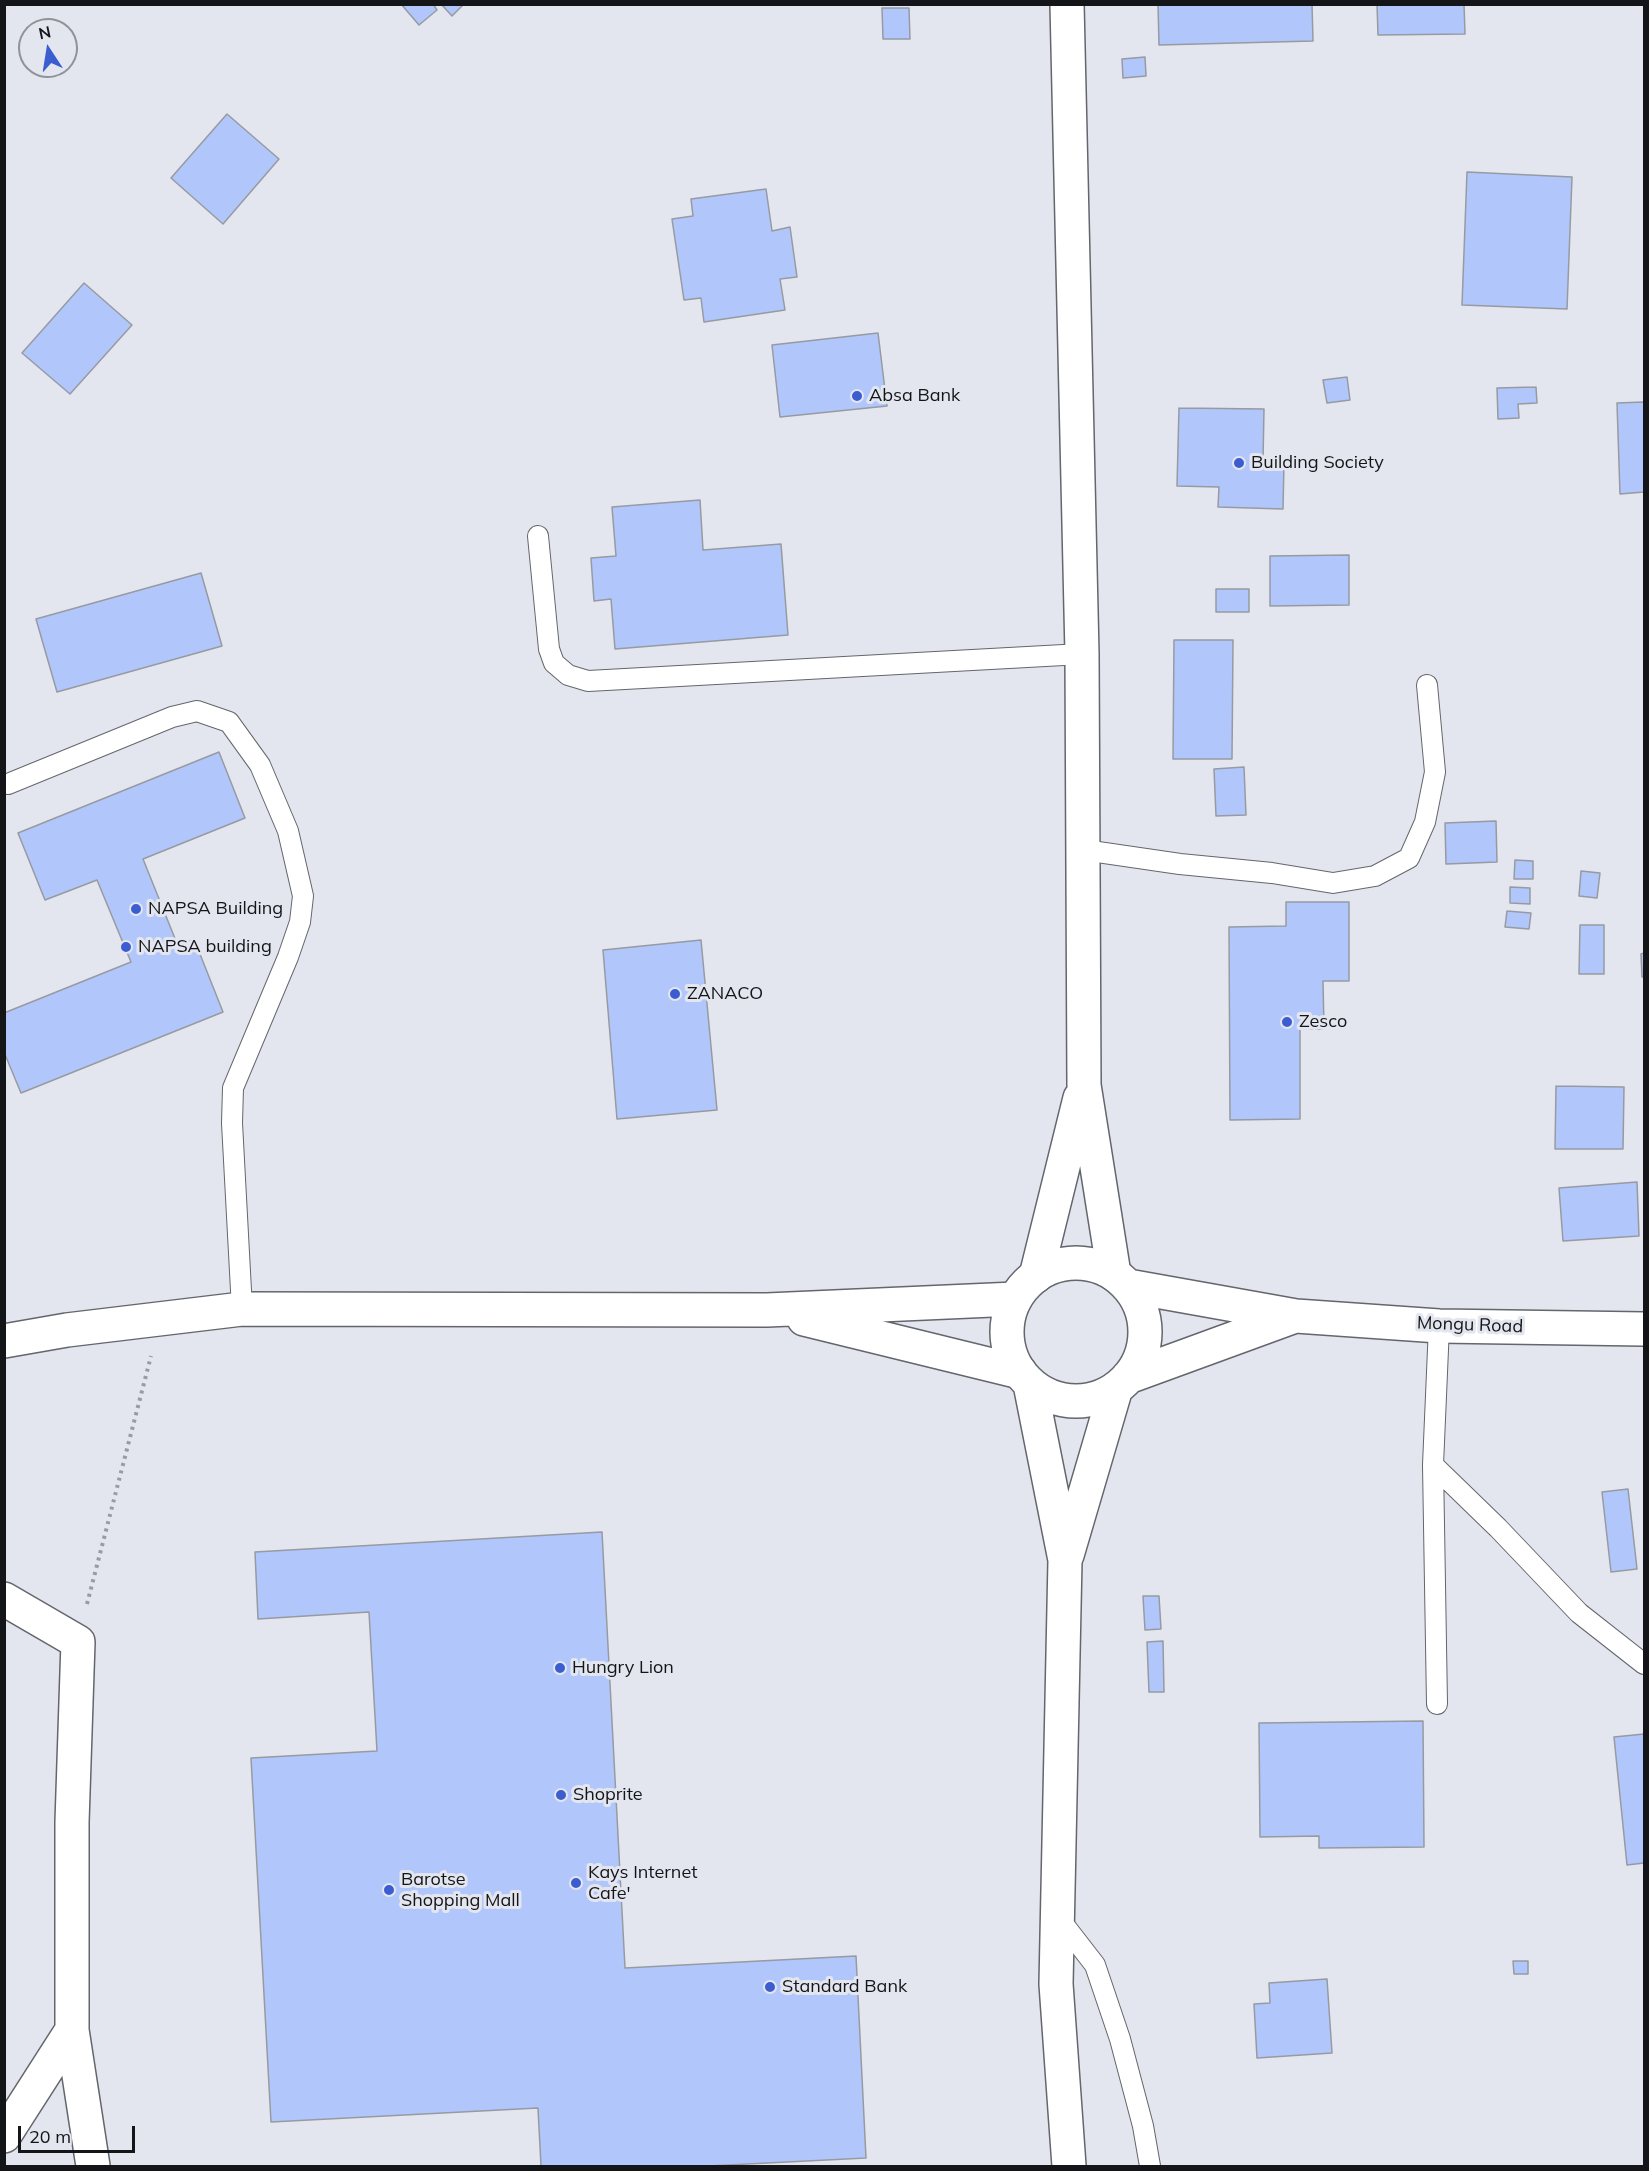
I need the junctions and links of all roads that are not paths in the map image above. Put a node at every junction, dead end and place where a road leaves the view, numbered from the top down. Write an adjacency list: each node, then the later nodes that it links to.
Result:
1 (1067, 4): 3 (main road)
2 (538, 536): 3 (lane)
3 (1082, 654): 6 (main road)
4 (1426, 685): 6 (lane)
5 (8, 784): 10 (lane)
6 (1084, 850): 7 (main road)
7 (1084, 1085): 8 (main road); 9 (main road)
8 (1121, 1280): 9 (main road); 12 (main road, Mongu Road); 17 (main road)
9 (1026, 1287): 11 (main road); 16 (main road)
10 (242, 1310): 11 (main road); 15 (main road)
11 (768, 1310): 16 (main road)
12 (1296, 1316): 13 (main road, Mongu Road); 17 (main road, Mongu Road)
13 (1439, 1326): 14 (main road, Mongu Road); 18 (lane)
14 (1644, 1329)
15 (4, 1341)
16 (1025, 1378): 17 (main road); 19 (main road)
17 (1122, 1383): 19 (main road)
18 (1432, 1465): 21 (lane); 22 (lane)
19 (1065, 1560): 23 (main road)
20 (4, 1599): 24 (main road)
21 (1644, 1664)
22 (1437, 1704)
23 (1057, 1916): 27 (main road); 28 (lane)
24 (72, 2030): 25 (main road); 26 (main road)
25 (4, 2136)
26 (93, 2166)
27 (1069, 2166)
28 (1150, 2166)

